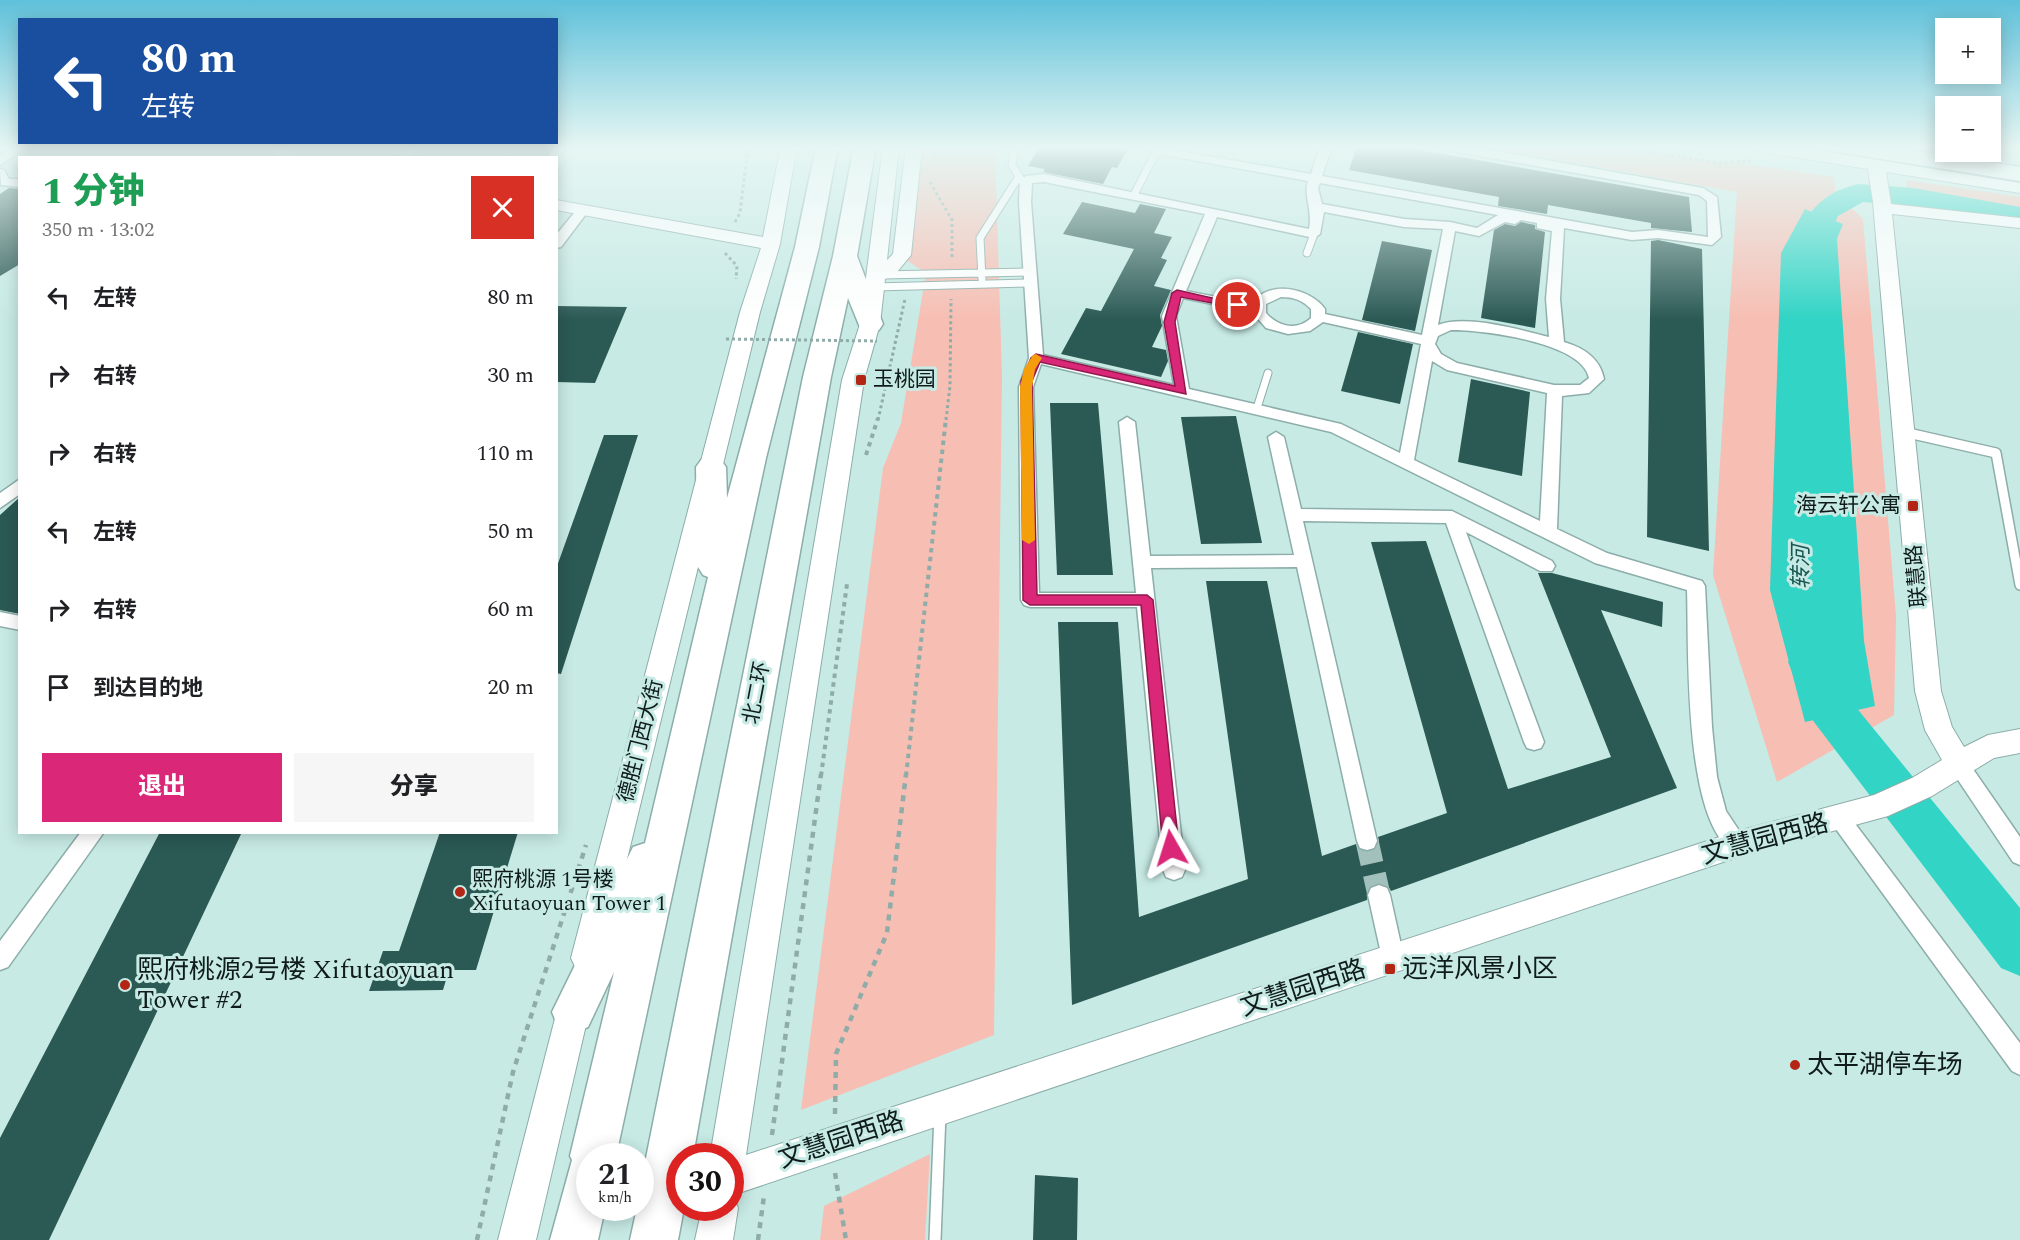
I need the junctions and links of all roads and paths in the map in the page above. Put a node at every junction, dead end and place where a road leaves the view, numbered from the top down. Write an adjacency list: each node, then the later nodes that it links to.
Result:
1 (778, 204): 24 (street, 德胜门西大街)
2 (797, 204): 25 (highway)
3 (815, 204): 25 (highway)
4 (854, 204): 27 (highway, 北二环)
5 (884, 204): 31 (street)
6 (908, 204): 31 (street)
7 (943, 204): 28 (path)
8 (1003, 204): 29 (lane)
9 (1022, 204): 30 (street)
10 (1172, 204): 19 (street)
11 (1315, 204): 17 (street)
12 (1456, 204): 13 (street)
13 (1713, 204)
14 (1881, 204): 48 (street, 联慧路)
15 (1939, 204): 20 (street)
16 (558, 205): 18 (street)
17 (1316, 207): 21 (street); 22 (street)
18 (583, 210): 23 (street); 24 (street)
19 (1212, 213): 22 (street); 35 (street)
20 (2020, 223)
21 (1450, 226): 40 (street); 41 (street)
22 (1314, 234): 26 (lane)
23 (558, 241)
24 (771, 244): 52 (street, 德胜门西大街)
25 (807, 247): 64 (highway)
26 (1307, 253)
27 (845, 256): 38 (highway); 92 (highway, 北二环)
28 (951, 273): 29 (lane); 31 (lane)
29 (982, 273): 30 (lane); 32 (lane)
30 (1029, 278): 32 (lane); 42 (street)
31 (875, 281): 34 (lane); 38 (street)
32 (982, 284): 33 (lane)
33 (951, 285): 34 (lane); 85 (path)
34 (908, 286): 51 (path)
35 (1179, 288): 36 (street); 45 (street)
36 (1260, 304): 37 (street); 37 (street)
37 (1319, 318): 40 (street)
38 (873, 333): 39 (path, bridge); 84 (street)
39 (726, 339)
40 (1428, 341): 41 (street); 44 (street); 50 (street)
41 (1557, 344): 44 (street)
42 (1036, 358): 45 (street); 63 (street)
43 (1268, 373): 46 (lane)
44 (1555, 390): 57 (street)
45 (1182, 391): 46 (street)
46 (1257, 408): 50 (street)
47 (1127, 422): 59 (street)
48 (1903, 431): 62 (lane); 69 (street, 联慧路)
49 (1276, 437): 55 (street)
50 (1406, 460): 57 (street)
51 (864, 461)
52 (711, 467): 64 (highway); 80 (street, 德胜门西大街)
53 (18, 487): 54 (street)
54 (0, 502)
55 (1294, 515): 56 (street); 58 (street)
56 (1452, 517): 60 (street); 68 (street)
57 (1548, 532): 74 (street)
58 (1304, 561): 59 (street); 73 (street)
59 (1143, 562): 63 (street)
60 (1546, 566)
61 (848, 578): 86 (path)
62 (2020, 585)
63 (1147, 600): 76 (street)
64 (716, 618): 70 (highway)
65 (0, 619): 66 (street)
66 (18, 623)
67 (2020, 741): 69 (street)
68 (1534, 742)
69 (1959, 765): 71 (street, 文慧园西路); 75 (street, 联慧路)
70 (672, 807): 80 (highway); 83 (highway)
71 (1840, 819): 74 (street, 文慧园西路); 81 (street)
72 (93, 834): 79 (street)
73 (1367, 841)
74 (1738, 844): 78 (street, 文慧园西路)
75 (2020, 855)
76 (1173, 870)
77 (1379, 895): 78 (street)
78 (1393, 958): 82 (street, 文慧园西路)
79 (0, 959)
80 (573, 1012): 90 (street, 德胜门西大街)
81 (2020, 1063)
82 (941, 1108): 85 (street, 文慧园西路); 96 (lane)
83 (596, 1143)
84 (730, 1143)
85 (835, 1143): 86 (street, 文慧园西路); 95 (path)
86 (768, 1165): 87 (street, 文慧园西路); 94 (path)
87 (744, 1173)
88 (578, 1221): 91 (highway)
89 (718, 1221): 93 (street)
90 (517, 1240)
91 (574, 1240)
92 (654, 1240)
93 (714, 1240)
94 (758, 1240)
95 (846, 1240)
96 (935, 1240)

